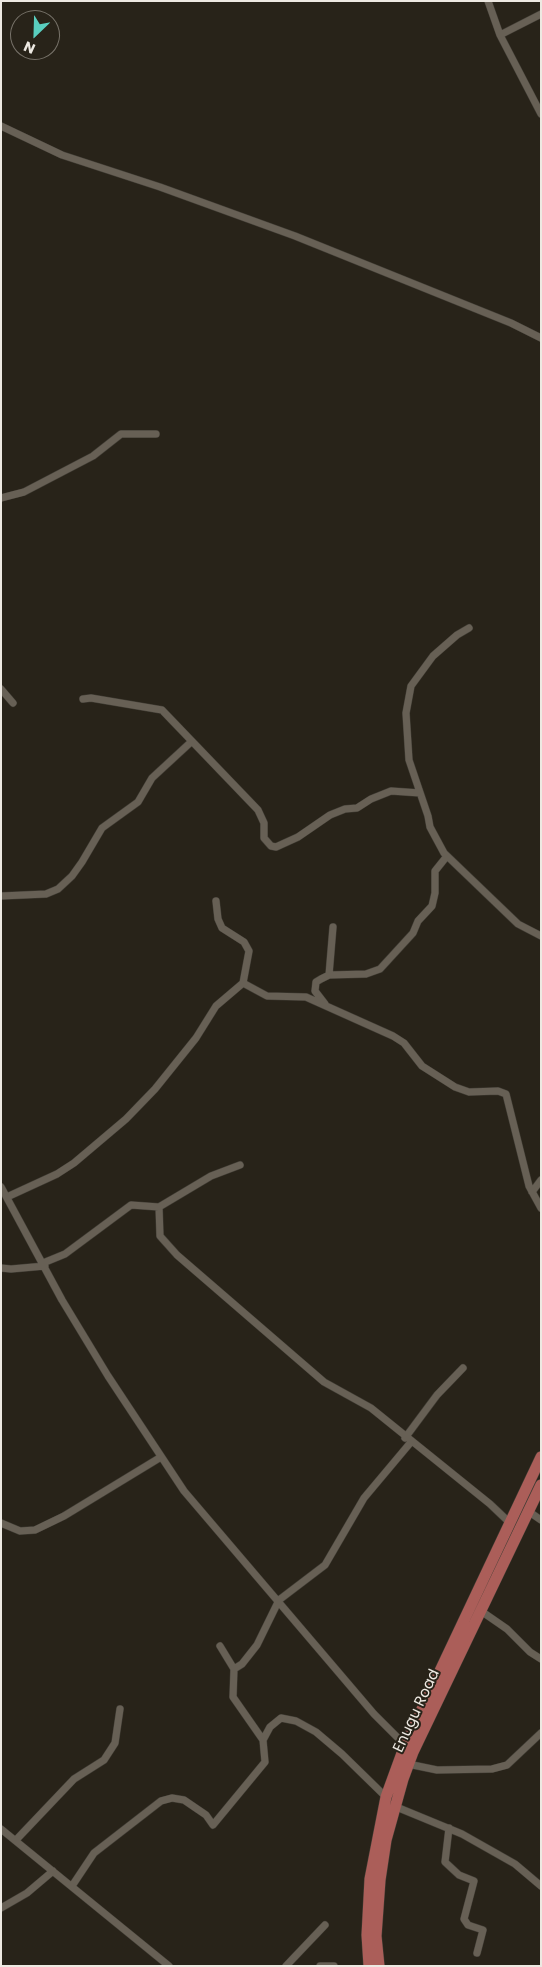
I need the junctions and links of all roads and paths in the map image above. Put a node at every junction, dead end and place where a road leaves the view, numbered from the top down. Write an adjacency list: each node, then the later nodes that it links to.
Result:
1 (488, 1): 3 (street)
2 (541, 14): 3 (street)
3 (500, 35): 4 (street)
4 (541, 114)
5 (1, 126): 6 (street)
6 (541, 338)
7 (156, 434): 8 (street)
8 (1, 498)
9 (469, 628): 14 (street)
10 (1, 688): 12 (street)
11 (83, 699): 13 (street)
12 (13, 703)
13 (191, 742): 14 (street); 16 (street)
14 (420, 793): 15 (street)
15 (447, 856): 19 (street); 20 (street)
16 (1, 896)
17 (216, 901): 21 (street)
18 (333, 927): 20 (street)
19 (541, 936)
20 (329, 976): 22 (street)
21 (243, 983): 22 (street); 27 (street)
22 (327, 1006): 26 (street)
23 (240, 1166): 28 (street)
24 (541, 1180): 26 (street)
25 (1, 1186): 27 (street)
26 (532, 1192): 29 (street)
27 (7, 1197): 30 (street)
28 (158, 1207): 30 (street); 33 (street)
29 (541, 1208)
30 (44, 1264): 31 (street); 34 (street)
31 (1, 1268)
32 (463, 1368): 33 (street)
33 (408, 1440): 40 (street); 41 (street)
34 (161, 1457): 39 (street); 41 (street)
35 (541, 1457): 40 (main road)
36 (541, 1484): 37 (main road, Enugu Road)
37 (528, 1511): 38 (street); 42 (main road, Enugu Road)
38 (541, 1520)
39 (1, 1524)
40 (510, 1524): 49 (main road)
41 (280, 1600): 45 (street); 49 (street)
42 (481, 1611): 44 (street); 50 (main road, Enugu Road)
43 (220, 1646): 45 (street)
44 (541, 1658)
45 (234, 1670): 48 (street)
46 (120, 1709): 54 (street)
47 (541, 1732): 50 (street)
48 (263, 1740): 51 (street); 56 (street)
49 (405, 1745): 51 (main road)
50 (408, 1764): 51 (main road, Enugu Road)
51 (390, 1801): 52 (street); 65 (main road); 66 (main road, Enugu Road)
52 (449, 1828): 57 (street); 60 (street)
53 (3, 1832): 54 (street)
54 (16, 1840): 55 (street)
55 (53, 1871): 56 (street); 58 (street)
56 (72, 1886): 61 (street)
57 (541, 1886)
58 (1, 1908)
59 (325, 1925): 62 (street)
60 (477, 1953)
61 (169, 1966)
62 (286, 1966)
63 (320, 1966): 64 (street)
64 (334, 1966)
65 (369, 1966)
66 (378, 1966)

